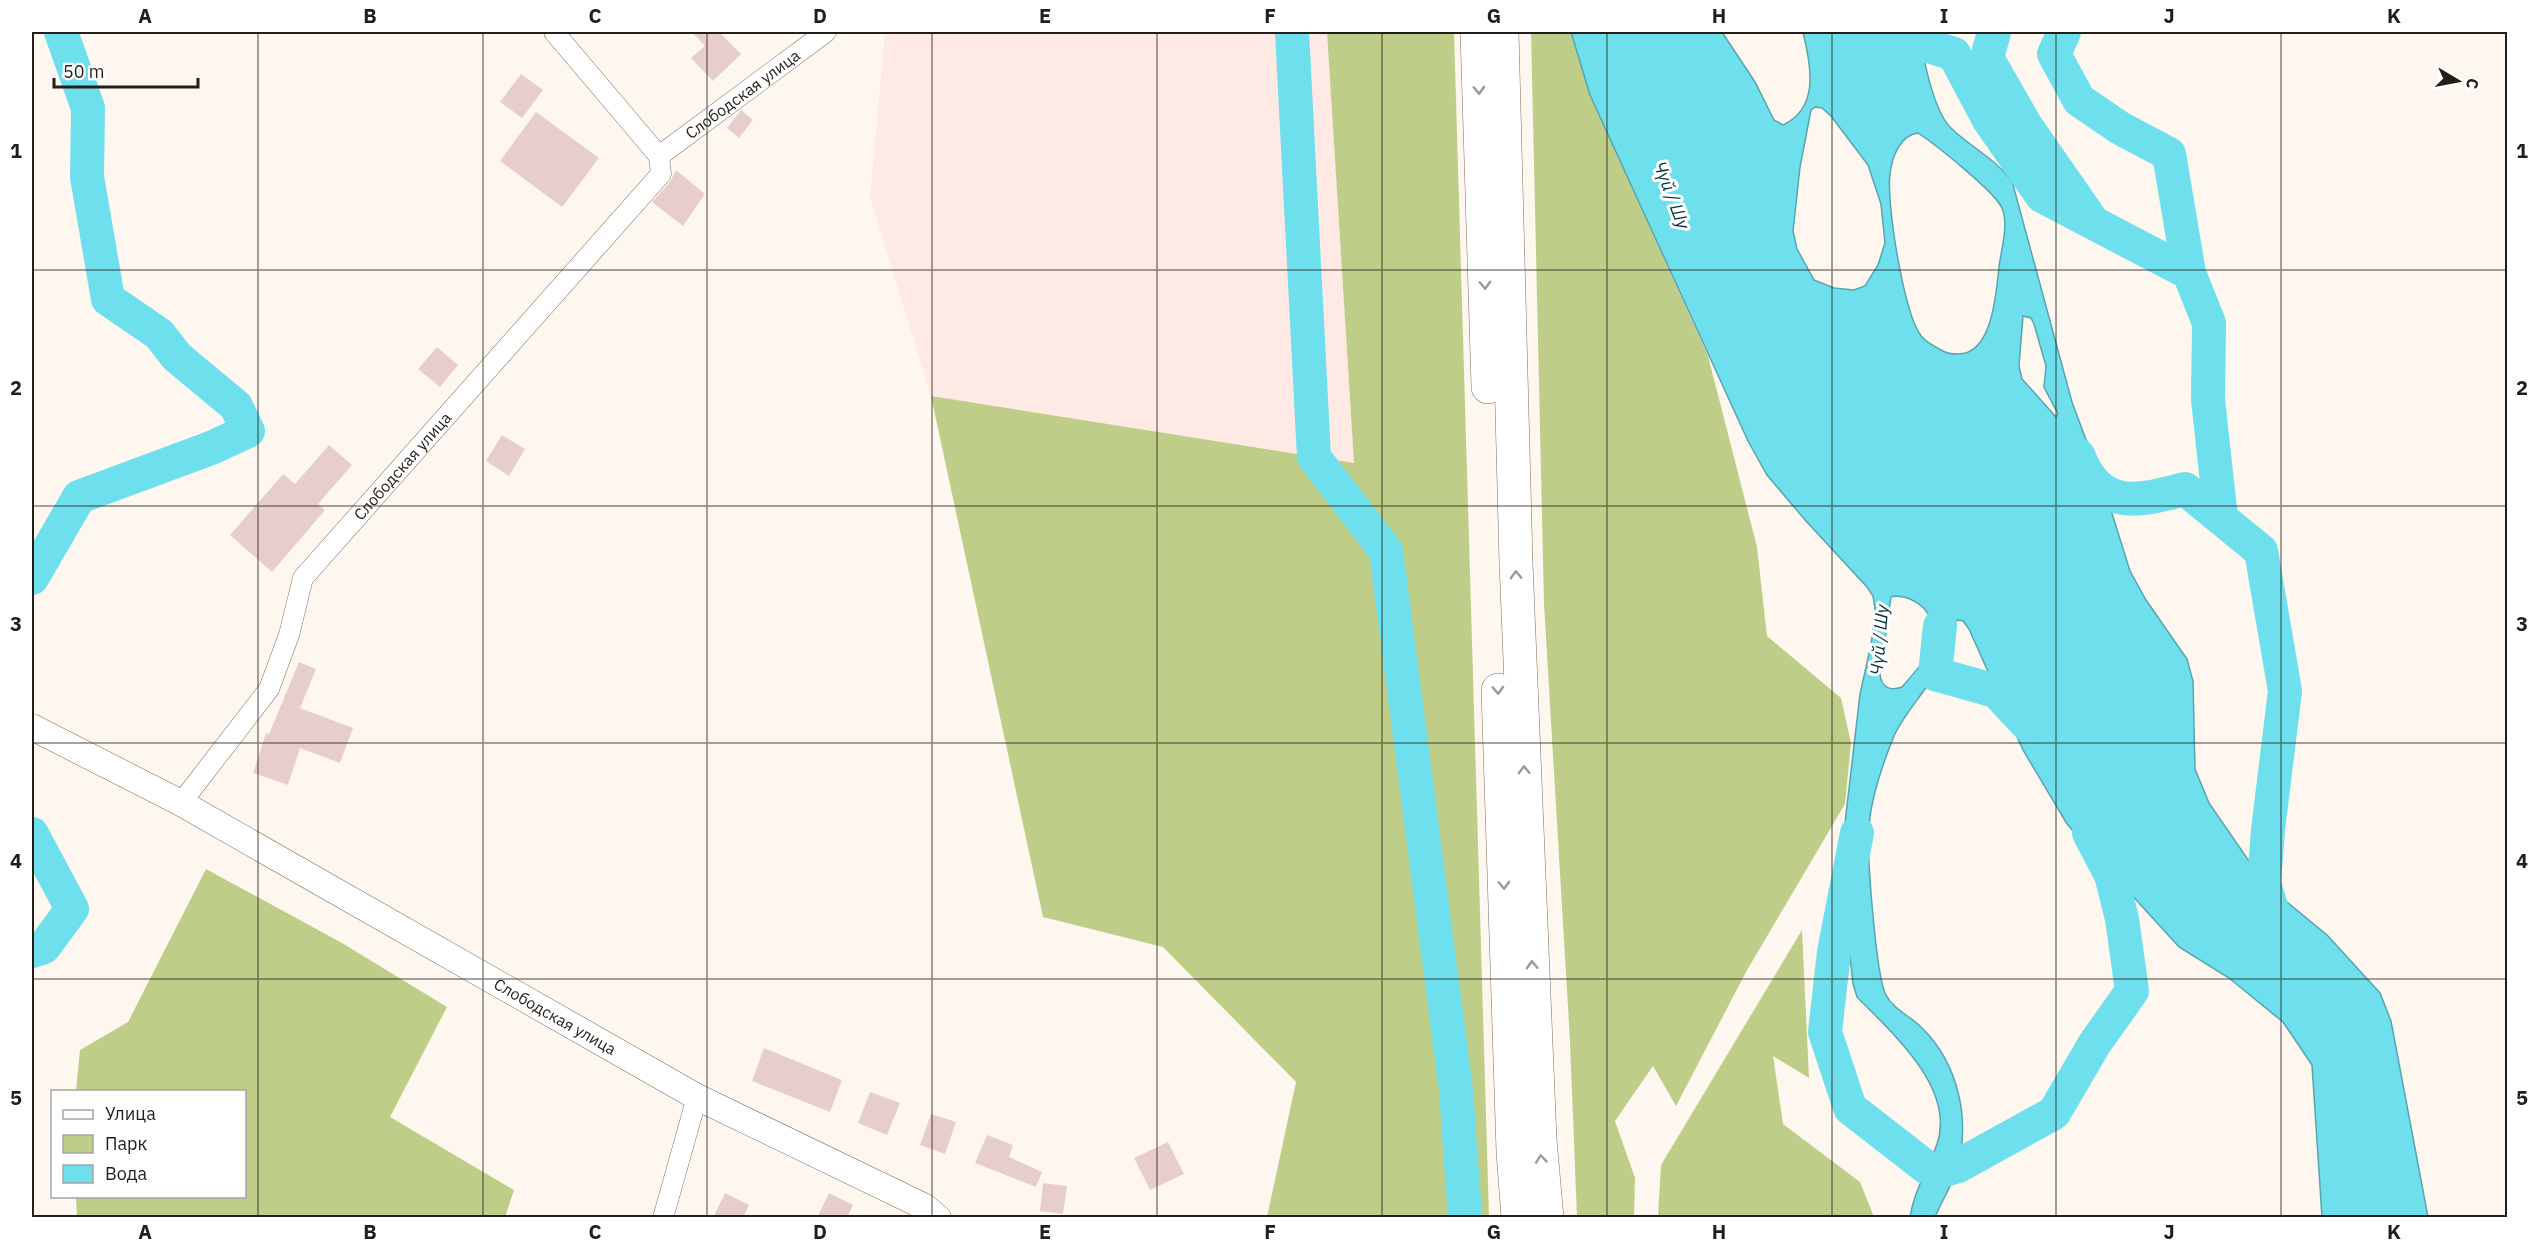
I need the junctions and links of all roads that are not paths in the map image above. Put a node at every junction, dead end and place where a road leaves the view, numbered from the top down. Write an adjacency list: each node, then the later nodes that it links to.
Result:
1 (554, 32): 5 (street)
2 (826, 32): 5 (street, Слободская улица)
3 (1477, 32): 11 (highway, one-way to 11)
4 (1502, 32): 12 (highway, one-way to 4)
5 (659, 156): 7 (street, Слободская улица)
6 (32, 727): 7 (street, Слободская улица)
7 (181, 803): 8 (street, Слободская улица)
8 (697, 1097): 9 (street); 10 (street, Слободская улица)
9 (663, 1218)
10 (938, 1218)
11 (1518, 1218)
12 (1547, 1218)

